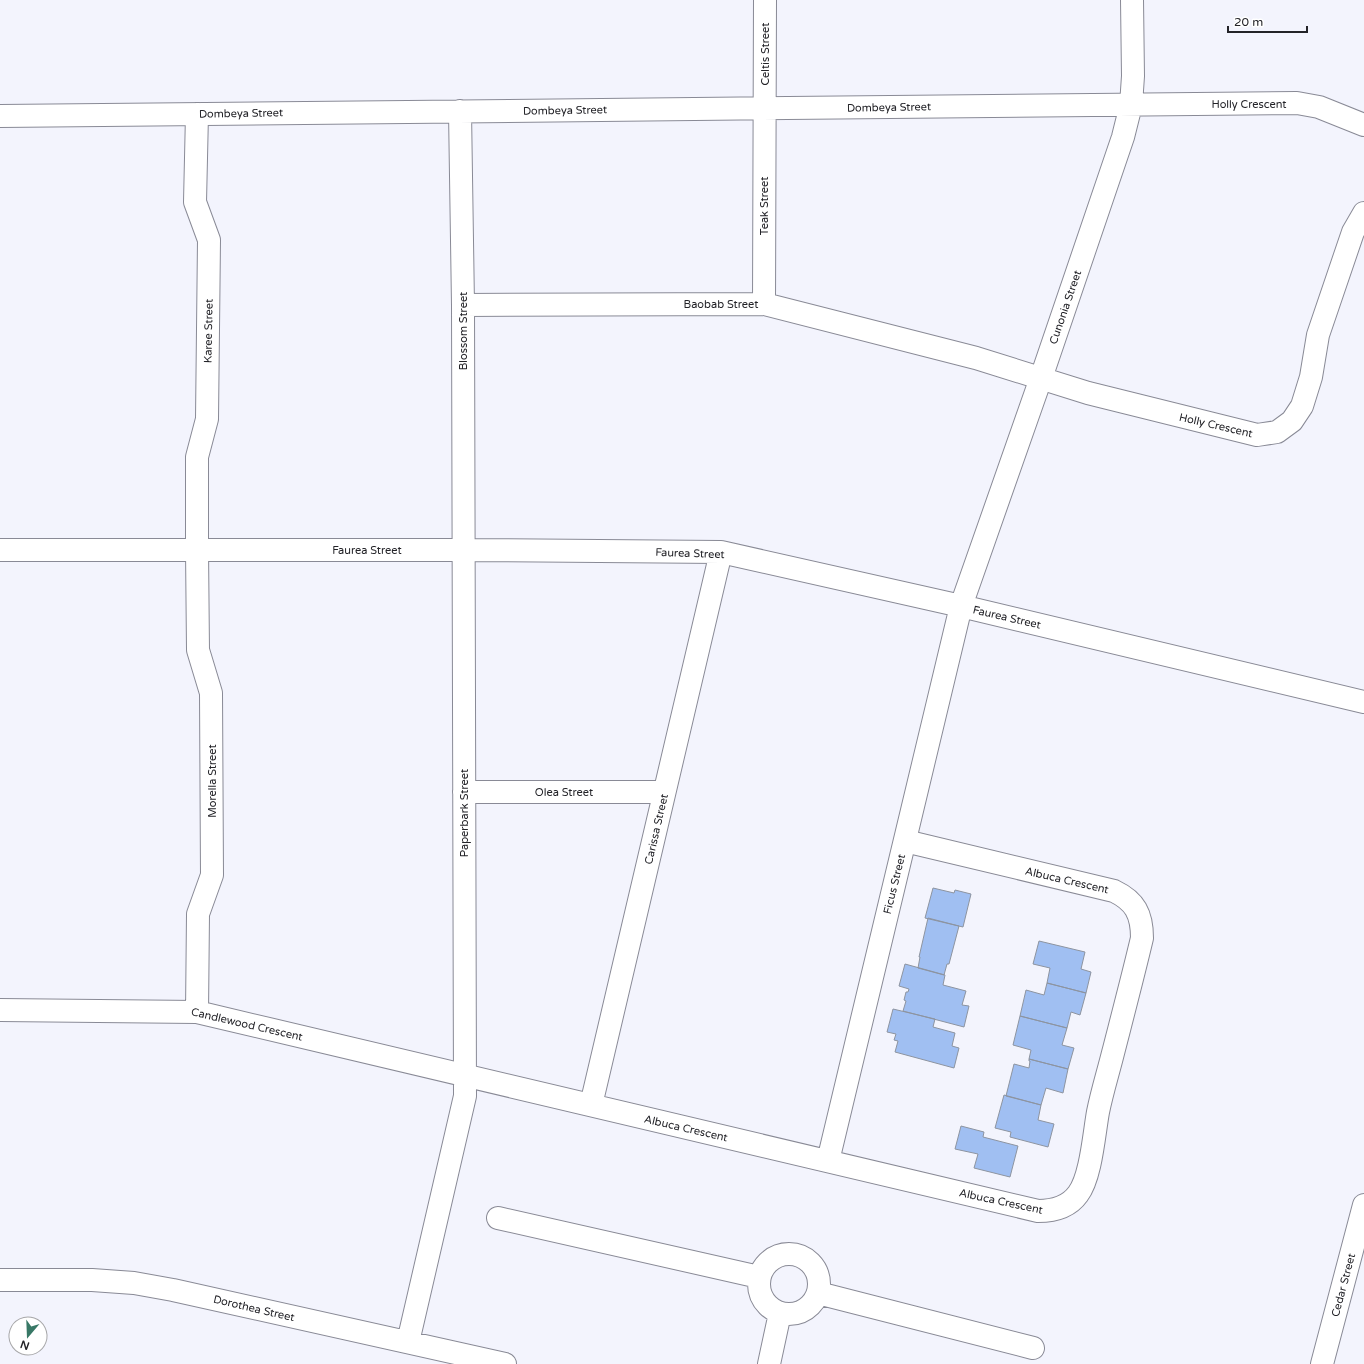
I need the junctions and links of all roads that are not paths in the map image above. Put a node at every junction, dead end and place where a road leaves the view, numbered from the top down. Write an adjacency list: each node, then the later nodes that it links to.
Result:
1 (765, 0): 4 (street, Celtis Street)
2 (1132, 0): 3 (street, Cunonia Street)
3 (1130, 105): 4 (street, Dombeya Street); 8 (street, Holly Crescent); 12 (street, Cunonia Street)
4 (764, 108): 5 (street, Dombeya Street); 10 (street, Teak Street)
5 (460, 111): 6 (street, Dombeya Street); 11 (street, Blossom Street)
6 (197, 114): 7 (street, Dombeya Street); 14 (street, Karee Street)
7 (0, 116)
8 (1364, 125)
9 (1364, 213): 12 (street, Holly Crescent)
10 (764, 304): 11 (street, Baobab Street); 12 (street, Baobab Street)
11 (463, 305): 15 (street, Blossom Street)
12 (1041, 378): 17 (street, Cunonia Street)
13 (0, 550): 14 (street, Faurea Street)
14 (197, 550): 15 (street, Faurea Street); 23 (street, Morella Street)
15 (463, 550): 16 (street, Faurea Street); 19 (street, Paperbark Street)
16 (721, 552): 17 (street, Faurea Street); 20 (street, Carissa Street)
17 (961, 606): 18 (street, Faurea Street); 21 (street, Ficus Street)
18 (1364, 702)
19 (464, 792): 20 (street, Olea Street); 24 (street, Paperbark Street)
20 (664, 792): 25 (street, Carissa Street)
21 (905, 841): 26 (street, Ficus Street); 26 (street, Albuca Crescent)
22 (0, 1010): 23 (street, Candlewood Crescent)
23 (197, 1012): 24 (street, Candlewood Crescent)
24 (465, 1075): 25 (street, Albuca Crescent); 33 (street, Paperbark Street)
25 (591, 1105): 26 (street, Albuca Crescent)
26 (828, 1161)
27 (1364, 1205): 37 (street, Cedar Street)
28 (498, 1218): 29 (street)
29 (759, 1277): 31 (street); 32 (street)
30 (0, 1280): 33 (street, Dorothea Street)
31 (818, 1293): 32 (street); 34 (street)
32 (780, 1313): 36 (street)
33 (408, 1342): 35 (street, Dorothea Street)
34 (1032, 1348)
35 (505, 1364)
36 (768, 1364)
37 (1322, 1364)

